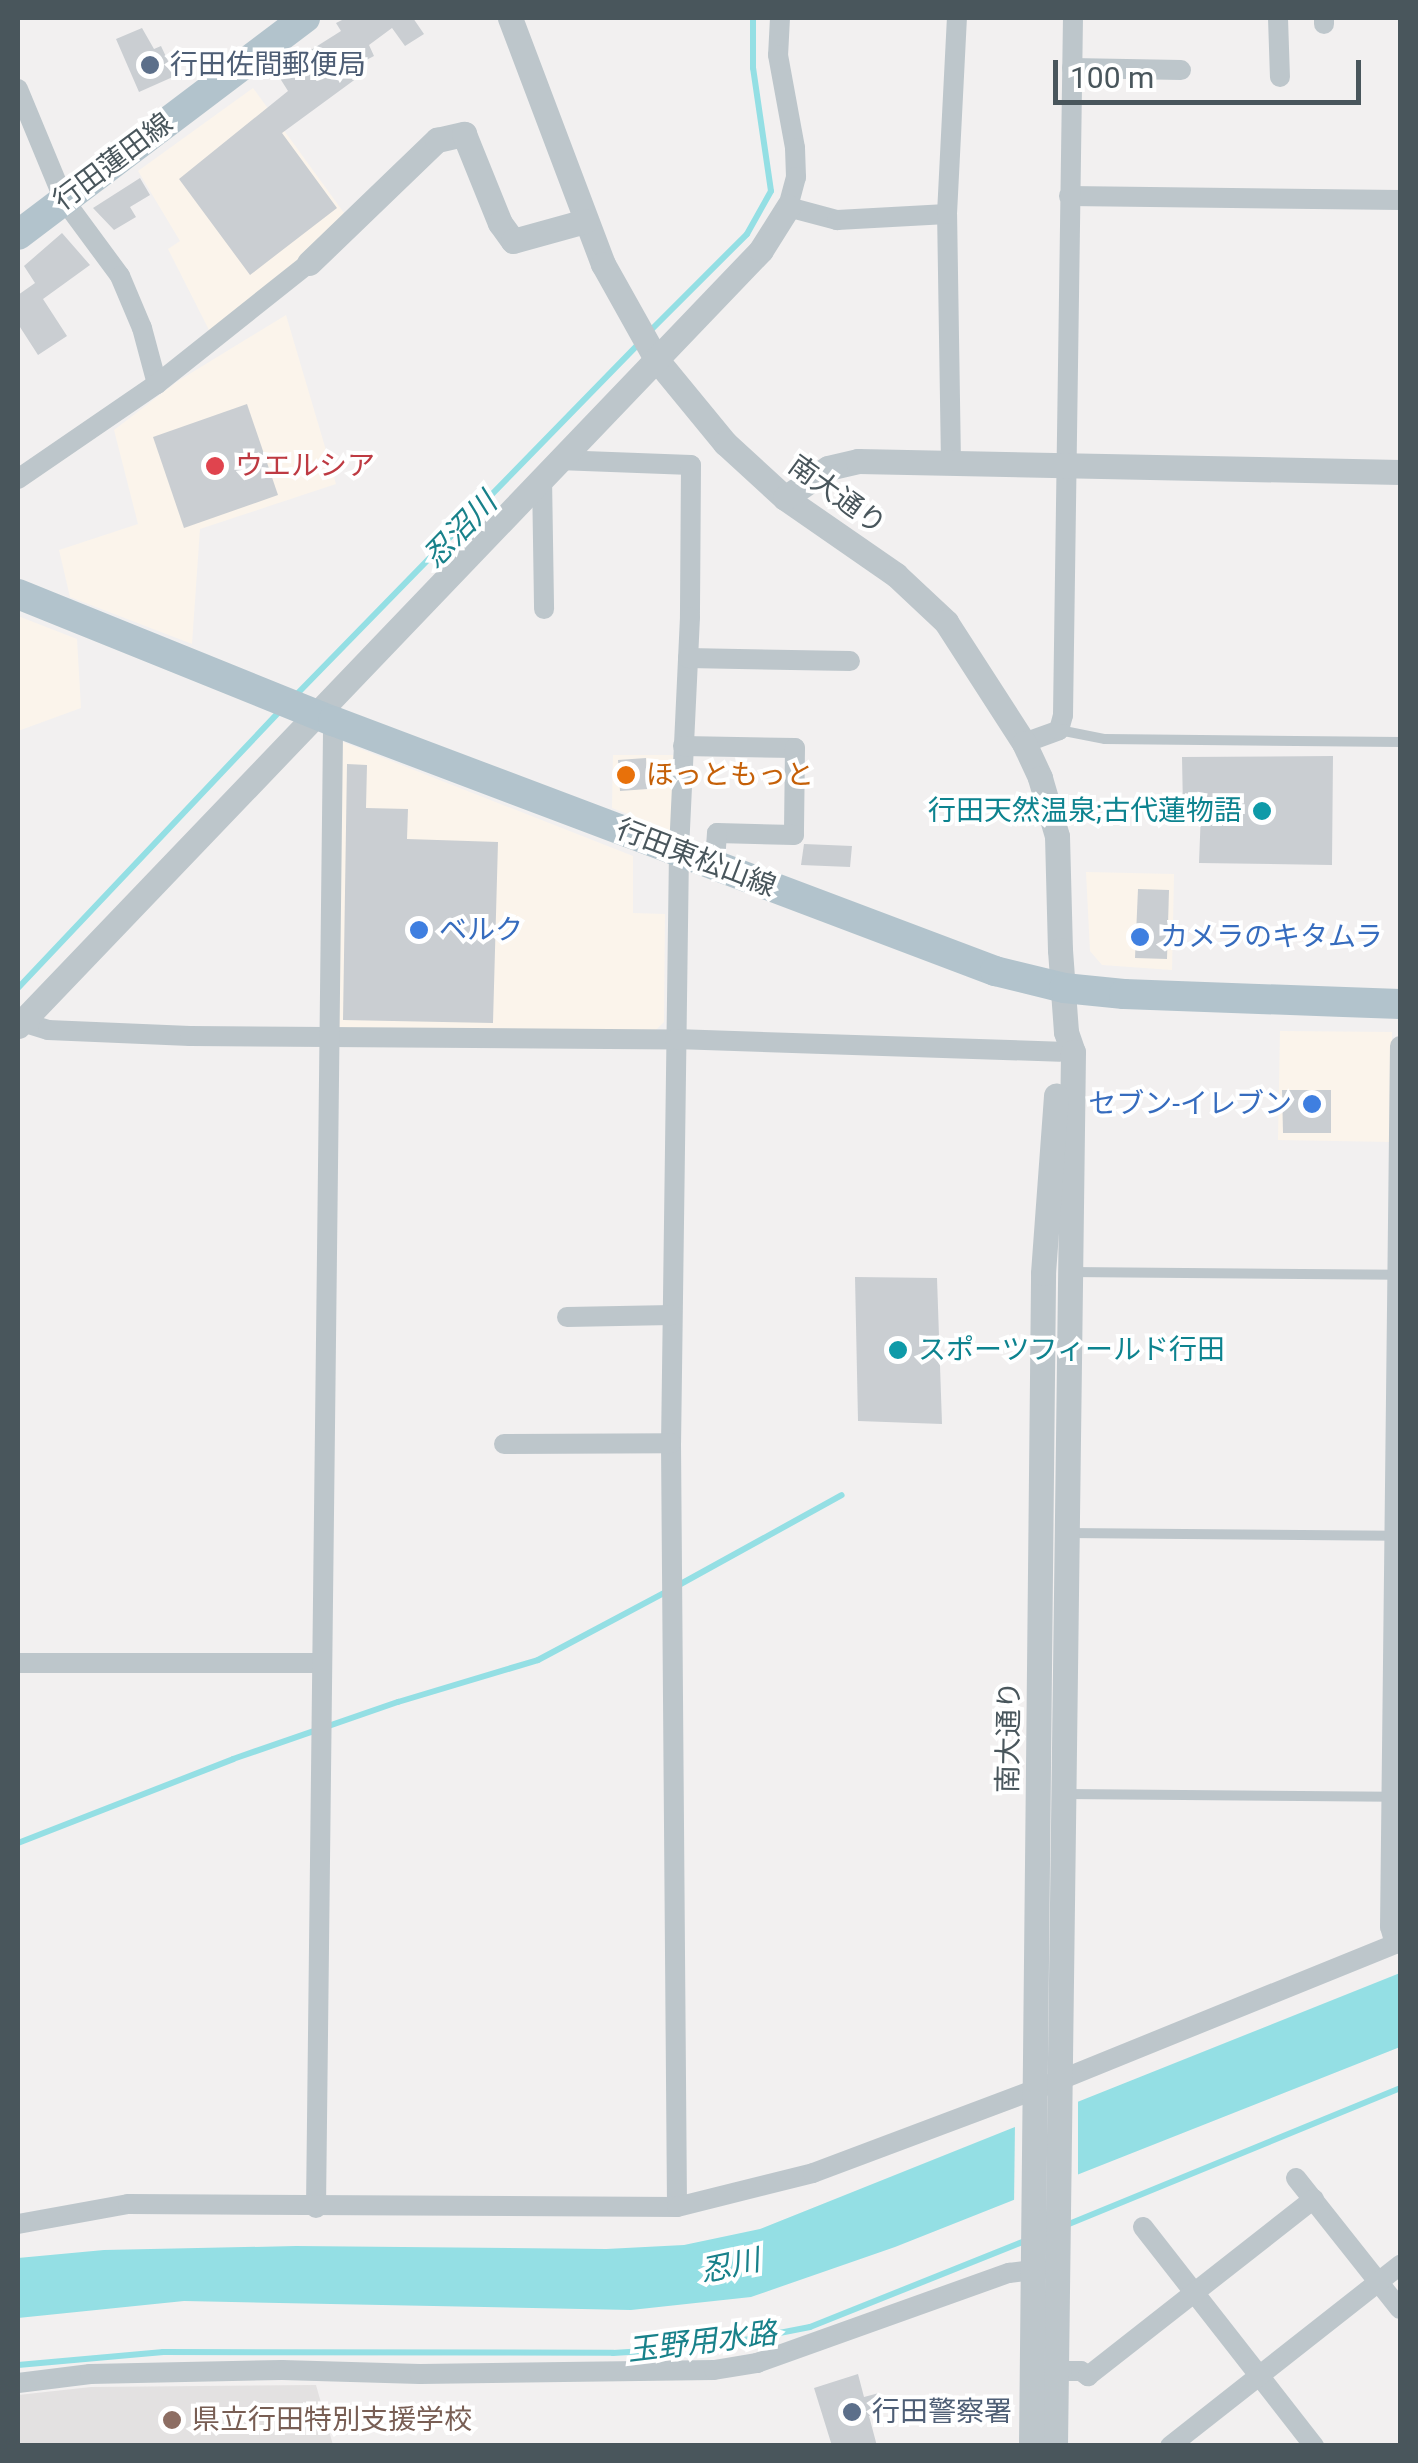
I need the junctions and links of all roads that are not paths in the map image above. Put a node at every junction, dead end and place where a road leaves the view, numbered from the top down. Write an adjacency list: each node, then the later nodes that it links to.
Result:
1 (302, 18): 12 (main road, 行田蓮田線)
2 (510, 18): 16 (street, 南大通り)
3 (780, 18): 14 (street)
4 (957, 18): 15 (street)
5 (1074, 18): 7 (street)
6 (1278, 18): 9 (street)
7 (1072, 68): 8 (street); 11 (street)
8 (1181, 70)
9 (1280, 77)
10 (18, 88): 12 (street)
11 (1069, 196): 13 (street); 22 (street)
12 (64, 200): 17 (main road, 行田蓮田線); 20 (street)
13 (1400, 200)
14 (788, 207): 15 (street); 19 (street)
15 (947, 214): 21 (street)
16 (585, 221): 18 (street); 19 (street, 南大通り)
17 (18, 235)
18 (309, 263): 20 (street)
19 (656, 359): 23 (street); 26 (street, 南大通り)
20 (158, 384): 25 (street)
21 (951, 464): 22 (street); 26 (street)
22 (1066, 466): 24 (street); 32 (street)
23 (550, 468): 28 (street); 29 (street); 31 (street)
24 (1400, 472)
25 (18, 479)
26 (785, 498): 34 (street, 南大通り)
27 (18, 594): 31 (main road, 行田東松山線)
28 (544, 609)
29 (688, 658): 30 (street); 35 (street)
30 (850, 661)
31 (325, 717): 36 (main road, 行田東松山線); 40 (street); 41 (street)
32 (1060, 730): 33 (lane); 34 (street)
33 (1400, 742)
34 (1024, 743): 38 (street, 南大通り)
35 (684, 746): 36 (street); 37 (street)
36 (679, 851): 37 (main road, 行田東松山線); 42 (street)
37 (715, 865): 38 (main road, 行田東松山線)
38 (1064, 988): 39 (main road, 行田東松山線); 43 (street, 南大通り)
39 (1400, 1004)
40 (20, 1024): 41 (street)
41 (327, 1037): 42 (street); 56 (street)
42 (675, 1039): 43 (street); 48 (street)
43 (1063, 1042): 45 (street, 南大通り); 46 (street, 南大通り)
44 (1400, 1046): 47 (street)
45 (1070, 1272): 46 (lane); 47 (lane); 53 (street, 南大通り)
46 (1043, 1273): 53 (street, 南大通り)
47 (1399, 1275): 51 (street)
48 (672, 1315): 49 (street); 50 (street)
49 (567, 1317)
50 (671, 1443): 52 (street); 63 (street)
51 (1397, 1443): 54 (street)
52 (504, 1444)
53 (1054, 1533): 54 (lane); 57 (street, 南大通り)
54 (1397, 1536): 58 (street)
55 (18, 1663): 56 (street)
56 (321, 1663): 64 (street)
57 (1051, 1794): 58 (lane); 60 (street, 南大通り)
58 (1391, 1797): 59 (street)
59 (1398, 1943): 60 (street)
60 (1047, 2091): 63 (street); 67 (street, 南大通り)
61 (1296, 2178): 62 (street)
62 (1314, 2199): 69 (street); 70 (street)
63 (677, 2207): 64 (street)
64 (316, 2208): 65 (street)
65 (18, 2224)
66 (1143, 2227): 70 (street)
67 (1041, 2262): 72 (street, 南大通り); 73 (street, 南大通り); 76 (street)
68 (1400, 2265): 69 (street)
69 (1380, 2282): 71 (street); 75 (street)
70 (1196, 2293): 74 (street); 75 (street)
71 (1400, 2309)
72 (1023, 2324): 73 (lane); 77 (street, 南大通り)
73 (1057, 2336): 74 (street, 南大通り)
74 (1056, 2371): 77 (street, 南大通り)
75 (1259, 2375): 78 (street); 79 (street)
76 (18, 2383)
77 (1037, 2443)
78 (1170, 2446)
79 (1314, 2446)

